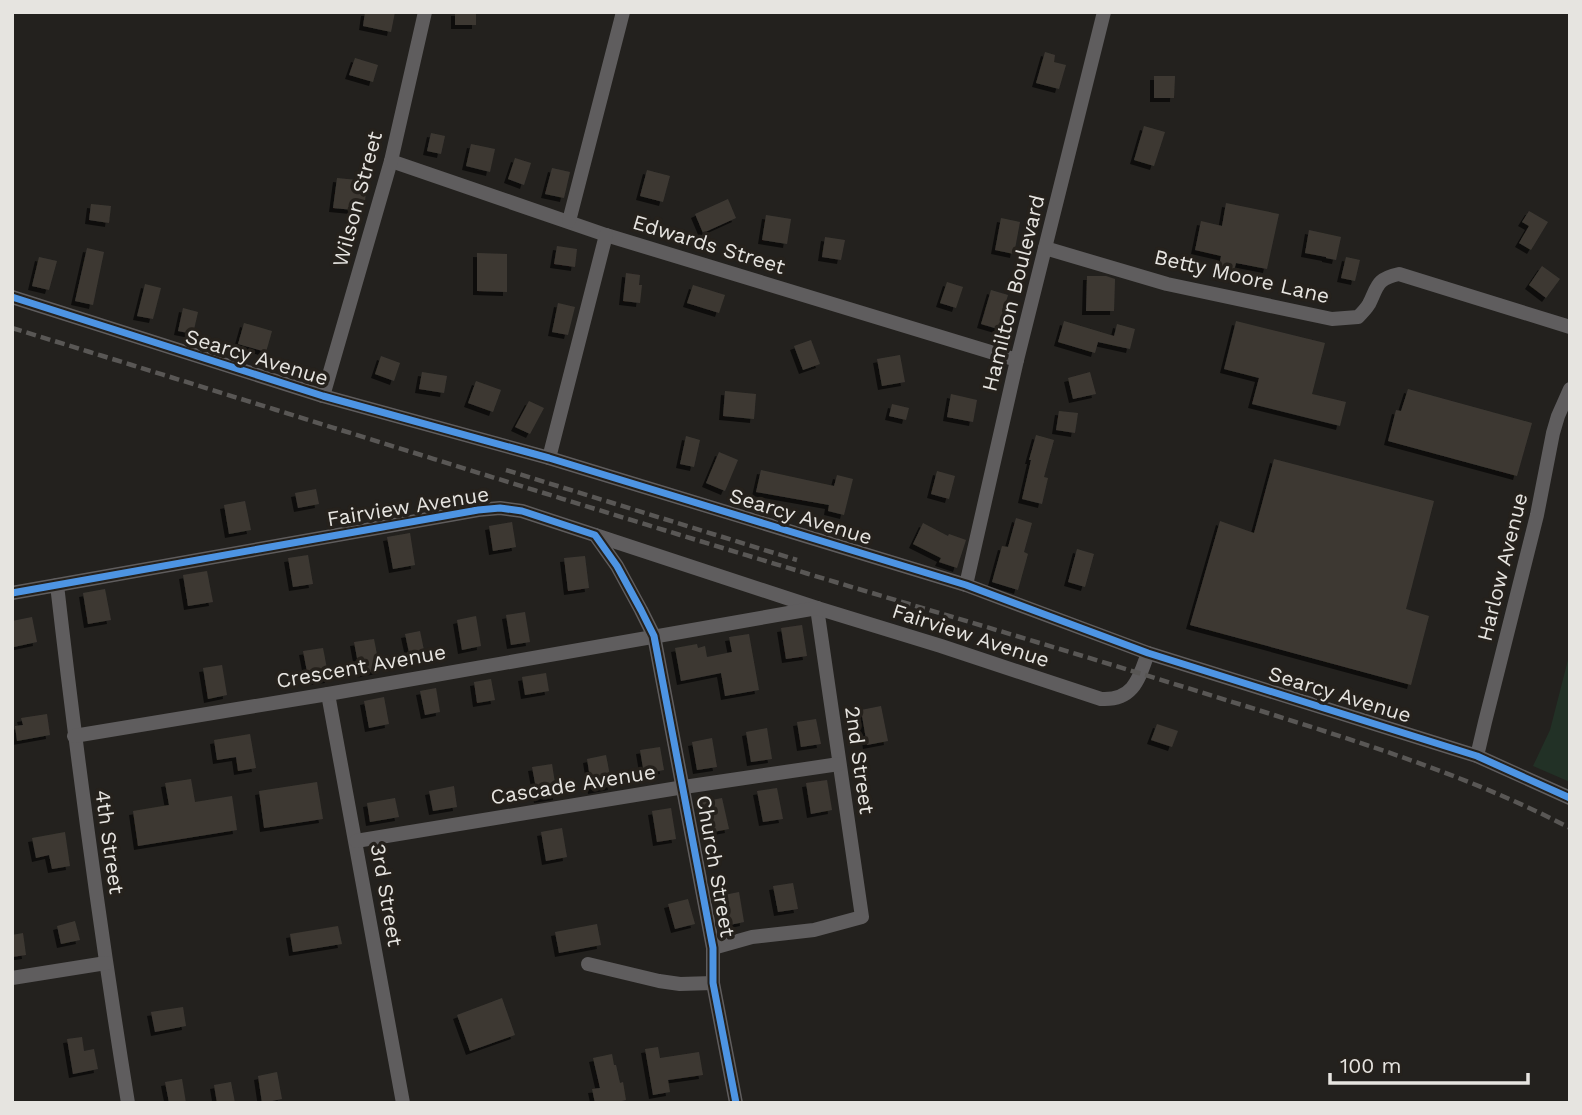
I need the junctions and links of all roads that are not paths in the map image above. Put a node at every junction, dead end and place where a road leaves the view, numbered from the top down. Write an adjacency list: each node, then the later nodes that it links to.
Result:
1 (425, 12): 4 (street, Wilson Street)
2 (623, 12): 5 (street)
3 (1104, 12): 7 (street, Hamilton Boulevard)
4 (391, 161): 5 (street, Edwards Street); 12 (street, Wilson Street)
5 (569, 221): 6 (street, Edwards Street)
6 (606, 234): 10 (street, Edwards Street); 13 (street)
7 (1045, 248): 9 (street, Betty Moore Lane); 10 (street, Hamilton Boulevard)
8 (12, 297): 12 (street, Searcy Avenue)
9 (1570, 327)
10 (1017, 360): 16 (street, Hamilton Boulevard)
11 (1570, 389): 23 (street, Harlow Avenue)
12 (323, 396): 13 (street, Searcy Avenue)
13 (549, 458): 16 (street, Searcy Avenue)
14 (595, 535): 15 (street, Fairview Avenue); 18 (street, Fairview Avenue); 19 (street)
15 (57, 585): 17 (street, Fairview Avenue); 22 (street, 4th Street)
16 (966, 585): 20 (street, Searcy Avenue)
17 (12, 593)
18 (817, 608): 19 (street, Fairview Avenue); 20 (street, Fairview Avenue); 24 (street, 2nd Street)
19 (654, 636): 21 (street, Crescent Avenue); 25 (street, Church Street)
20 (1148, 653): 23 (street, Searcy Avenue)
21 (328, 694): 22 (street, Crescent Avenue); 27 (street, 3rd Street)
22 (74, 736): 29 (street, 4th Street)
23 (1477, 756): 26 (street, Searcy Avenue)
24 (839, 764): 25 (street, Cascade Avenue); 28 (street, 2nd Street)
25 (684, 787): 27 (street, Cascade Avenue); 28 (street, Church Street)
26 (1570, 798)
27 (356, 841): 34 (street, 3rd Street)
28 (713, 948): 32 (street, Church Street)
29 (106, 963): 31 (street); 33 (street, 4th Street)
30 (588, 964): 32 (street)
31 (12, 978)
32 (713, 982): 35 (street, Church Street)
33 (128, 1103)
34 (403, 1103)
35 (736, 1103)

